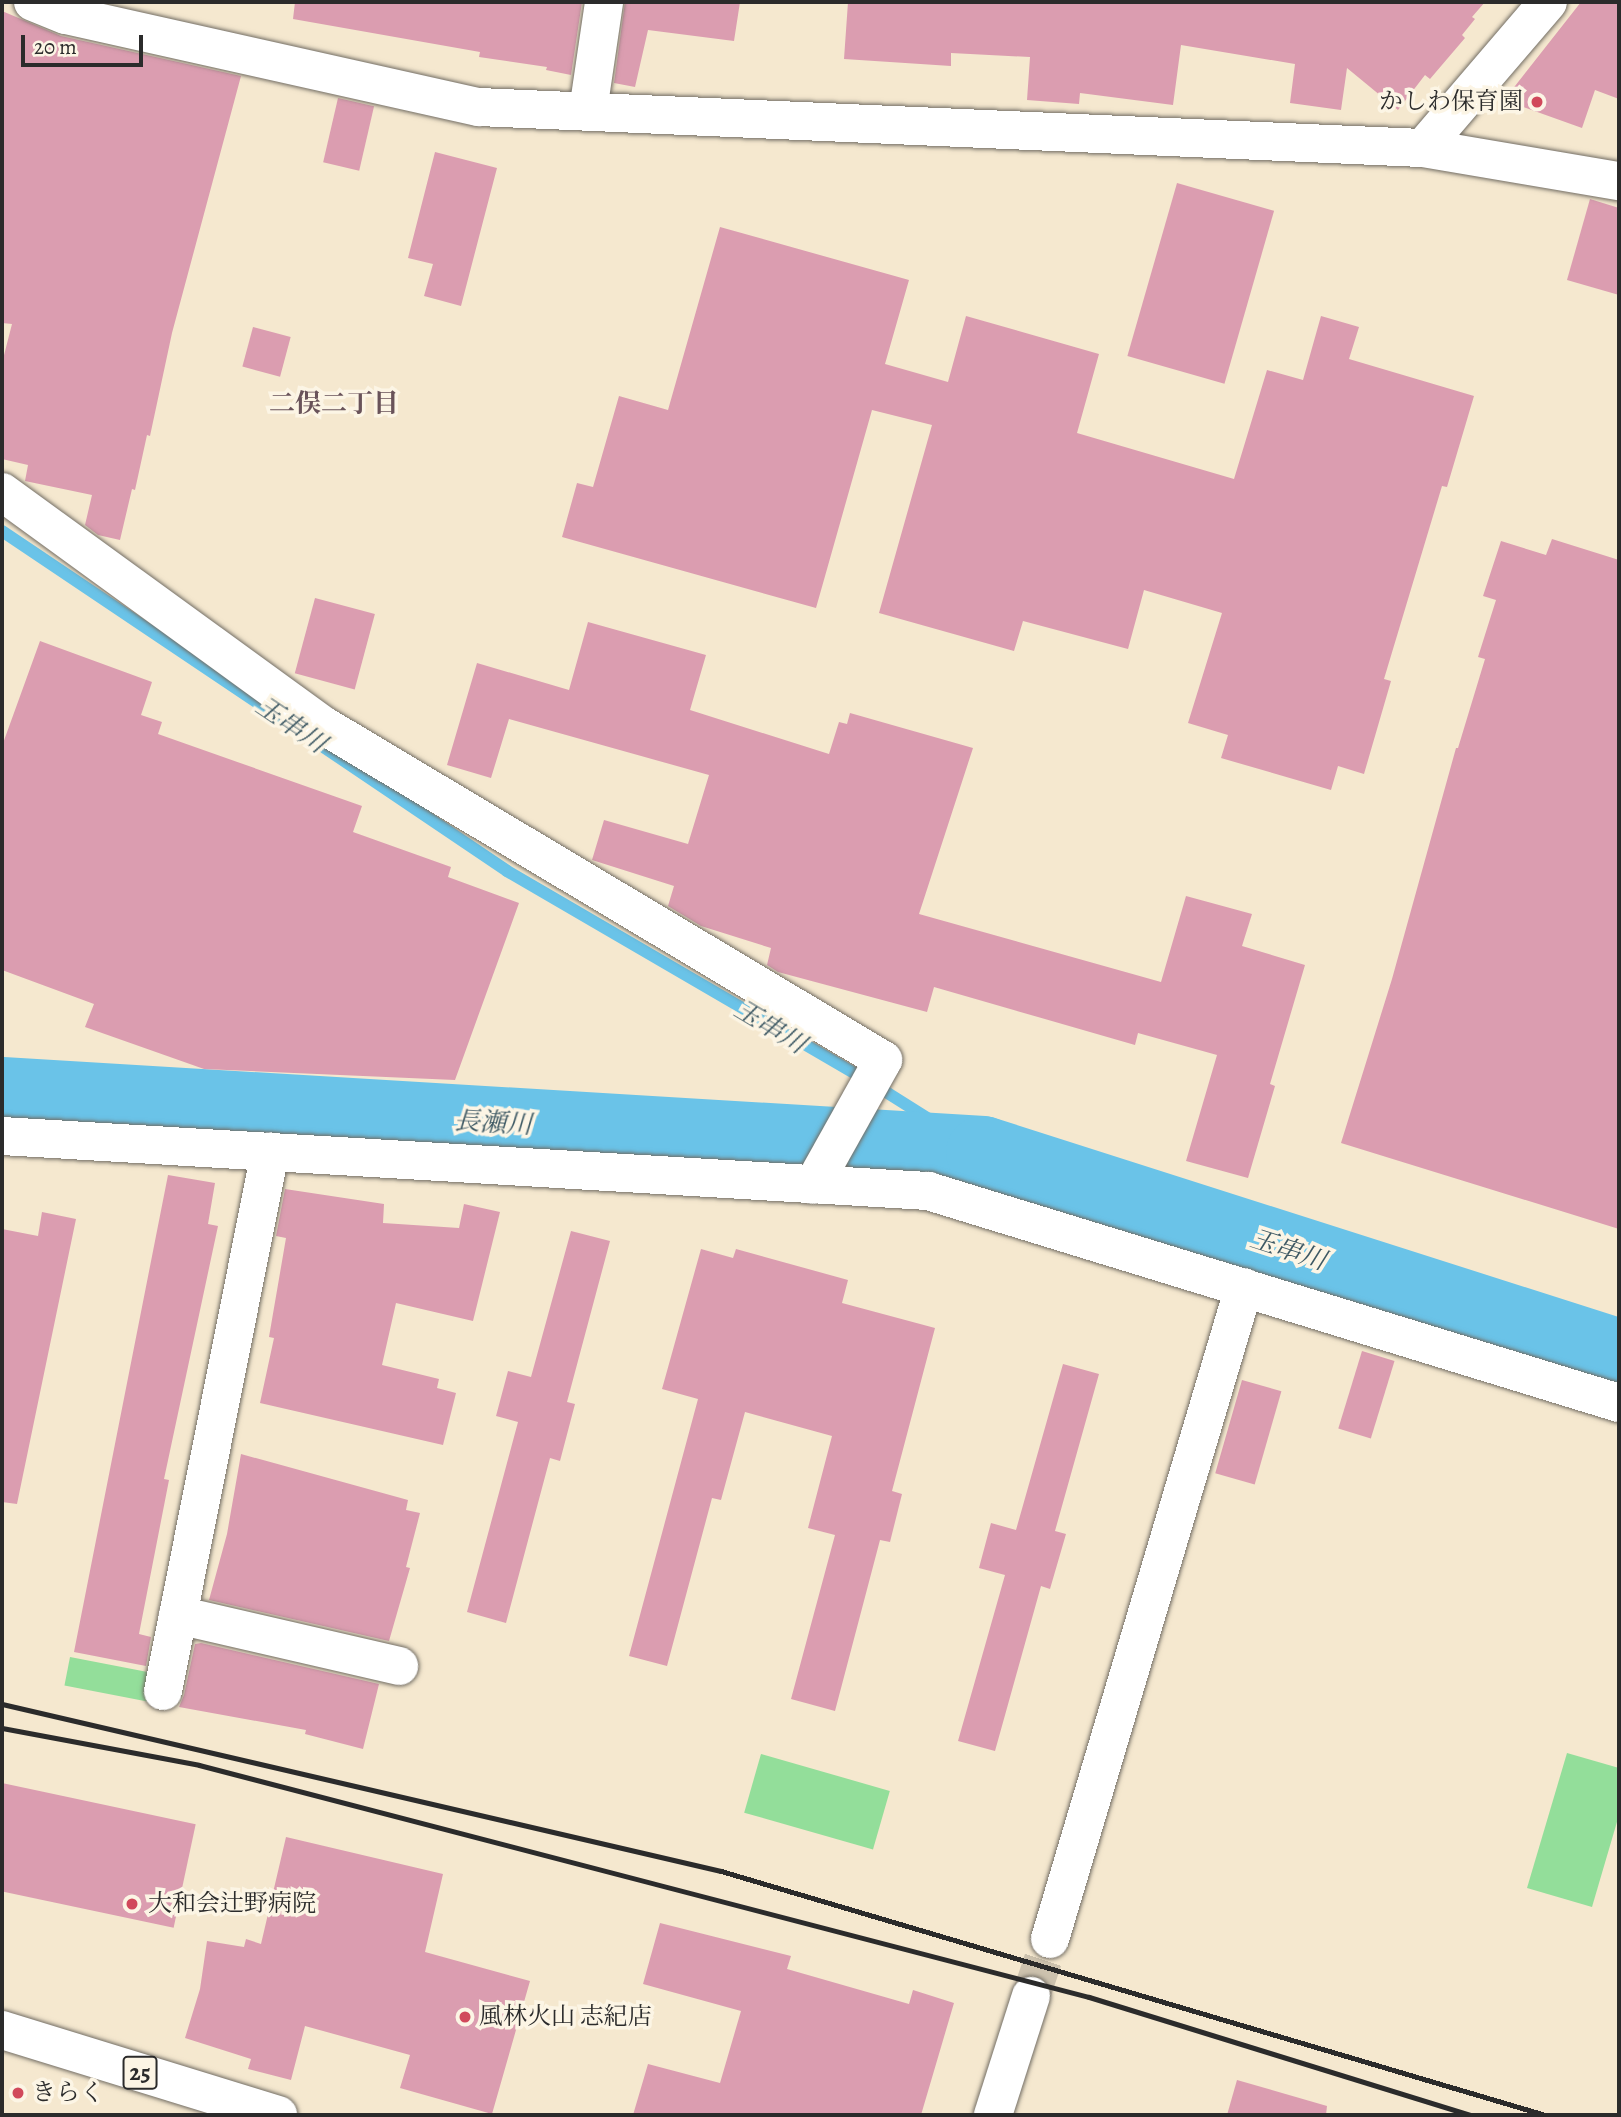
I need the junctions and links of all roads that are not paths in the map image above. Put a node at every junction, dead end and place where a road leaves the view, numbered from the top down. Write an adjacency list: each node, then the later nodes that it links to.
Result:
1 (33, 2): 4 (main road)
2 (604, 2): 4 (main road)
3 (1548, 2): 5 (main road)
4 (588, 111): 5 (main road)
5 (1423, 148): 6 (main road)
6 (1619, 181)
7 (2, 492): 10 (main road)
8 (2, 1136): 9 (main road)
9 (270, 1152): 10 (main road); 13 (main road)
10 (813, 1185): 11 (main road)
11 (1244, 1287): 12 (main road); 16 (main road)
12 (1619, 1403)
13 (178, 1615): 14 (main road); 15 (main road)
14 (399, 1666)
15 (163, 1691)
16 (1050, 1939)
17 (1031, 1996): 20 (main road)
18 (2, 2030): 19 (main road, 25)
19 (278, 2115)
20 (993, 2115)

